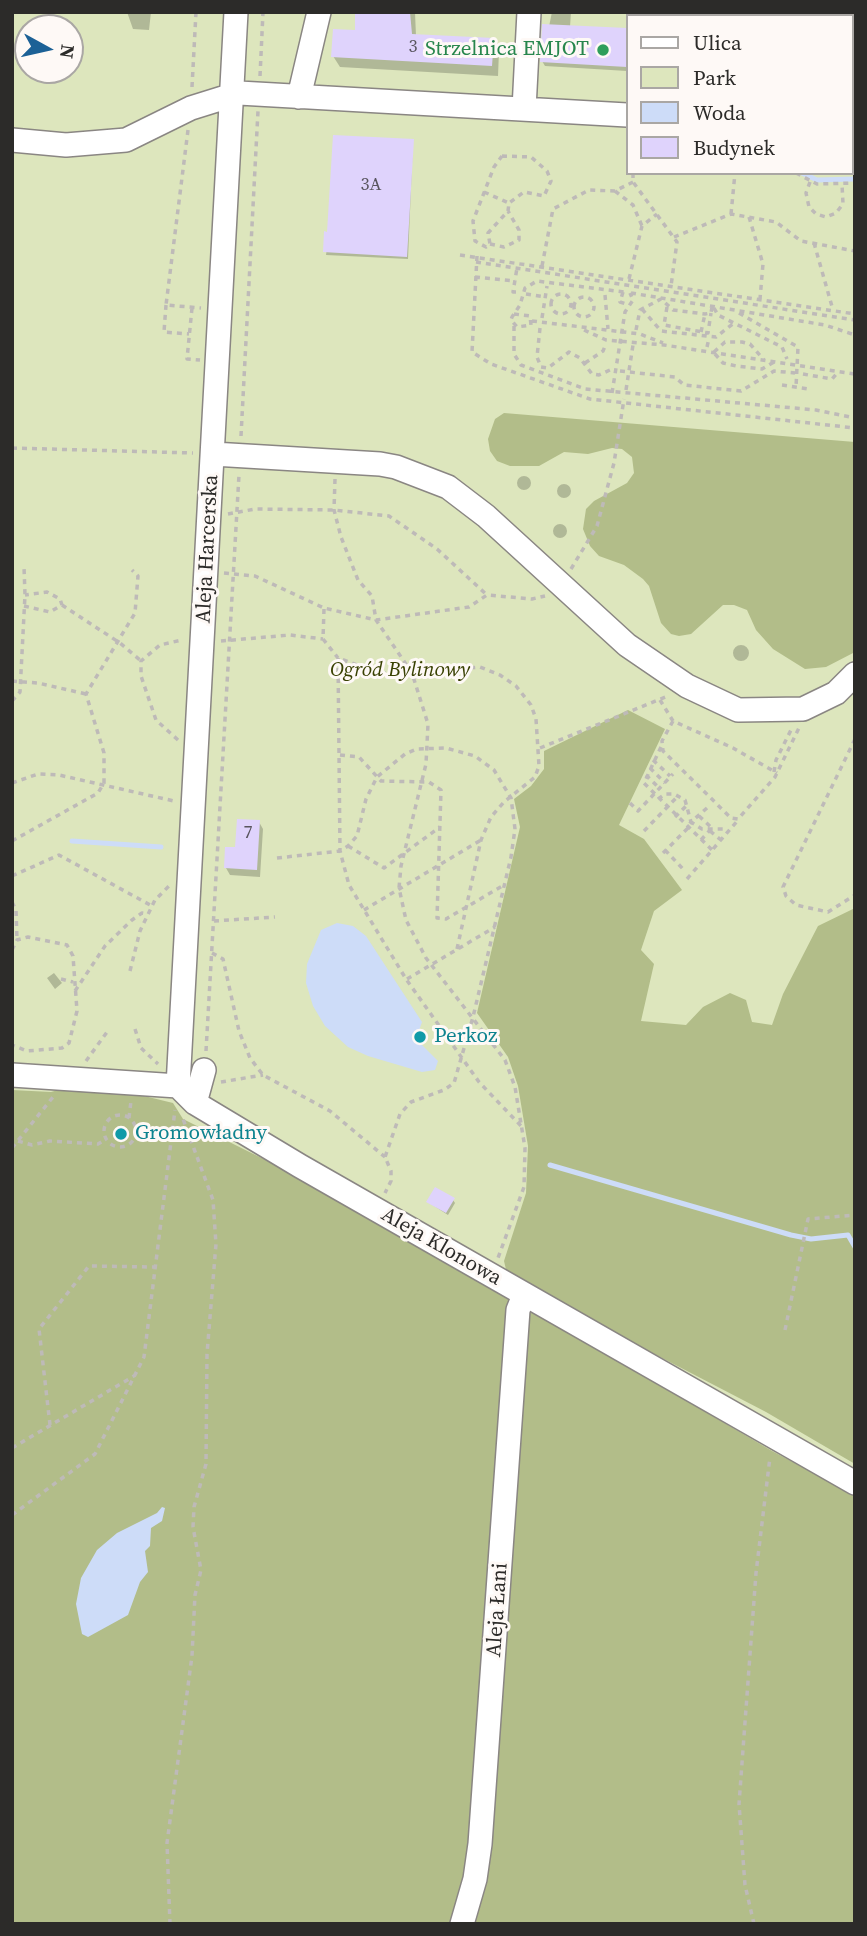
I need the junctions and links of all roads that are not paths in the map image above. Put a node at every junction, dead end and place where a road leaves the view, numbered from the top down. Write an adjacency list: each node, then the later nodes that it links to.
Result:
1 (236, 12): 4 (street, Aleja Harcerska)
2 (319, 12): 5 (street)
3 (529, 12): 6 (street)
4 (232, 93): 5 (street); 8 (street); 9 (street, Aleja Harcerska)
5 (299, 97): 6 (street)
6 (524, 109): 7 (street)
7 (626, 115)
8 (12, 140)
9 (213, 454): 10 (street); 12 (street, Aleja Harcerska)
10 (855, 674)
11 (12, 1075): 12 (street, Aleja Klonowa)
12 (194, 1087): 13 (street, Aleja Klonowa)
13 (524, 1294): 14 (street, Aleja Klonowa); 15 (street, Aleja Łani)
14 (855, 1483)
15 (462, 1924)

